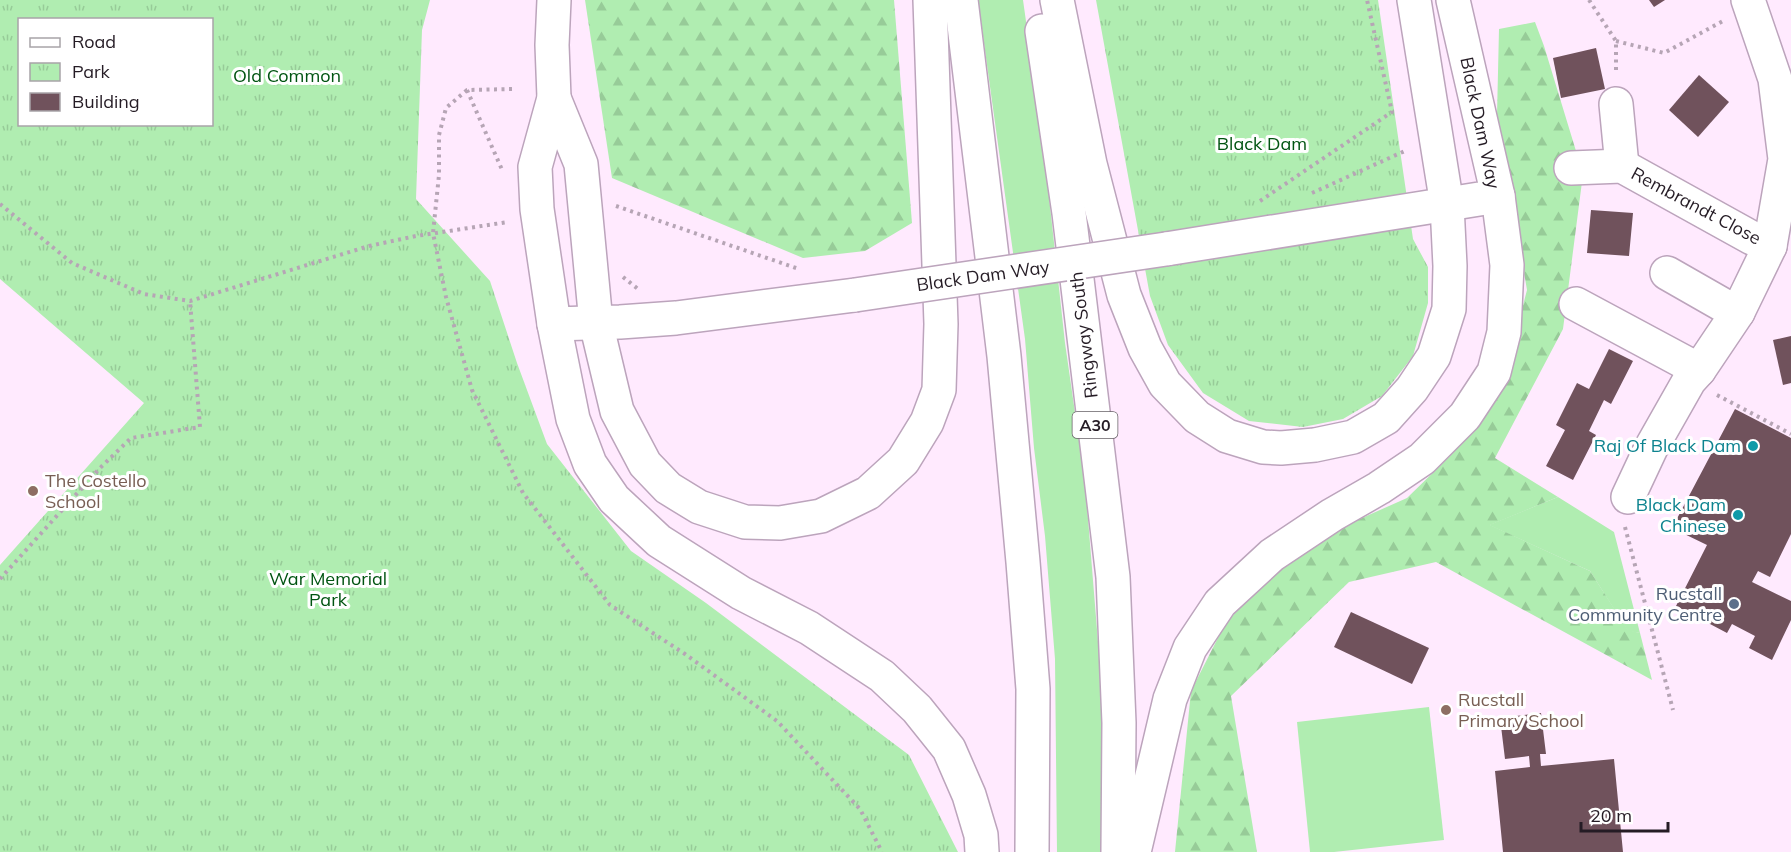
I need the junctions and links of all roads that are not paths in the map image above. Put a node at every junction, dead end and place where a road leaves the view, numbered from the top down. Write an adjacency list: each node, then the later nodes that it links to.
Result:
1 (554, 0): 9 (main road)
2 (930, 0): 19 (main road)
3 (961, 0): 24 (main road)
4 (1037, 0): 25 (main road, Ringway South / A30)
5 (1057, 0): 14 (main road)
6 (1414, 0): 14 (main road)
7 (1453, 0): 13 (main road, Black Dam Way)
8 (1750, 5): 15 (main road, Rembrandt Close)
9 (554, 98): 19 (main road); 20 (main road)
10 (1616, 104): 11 (main road, Rembrandt Close)
11 (1622, 166): 12 (main road, Rembrandt Close); 15 (main road, Rembrandt Close)
12 (1571, 168)
13 (1498, 196): 14 (main road, Black Dam Way); 26 (main road)
14 (1447, 205): 19 (main road, Black Dam Way, bridge)
15 (1770, 246): 18 (main road, Rembrandt Close)
16 (1667, 273): 18 (main road)
17 (1576, 304): 21 (main road)
18 (1738, 312): 21 (main road, Rembrandt Close)
19 (596, 323): 20 (main road, Black Dam Way)
20 (554, 324): 23 (main road)
21 (1694, 376): 22 (main road, Rembrandt Close)
22 (1628, 497)
23 (982, 852)
24 (1032, 852)
25 (1118, 852)
26 (1134, 852)

